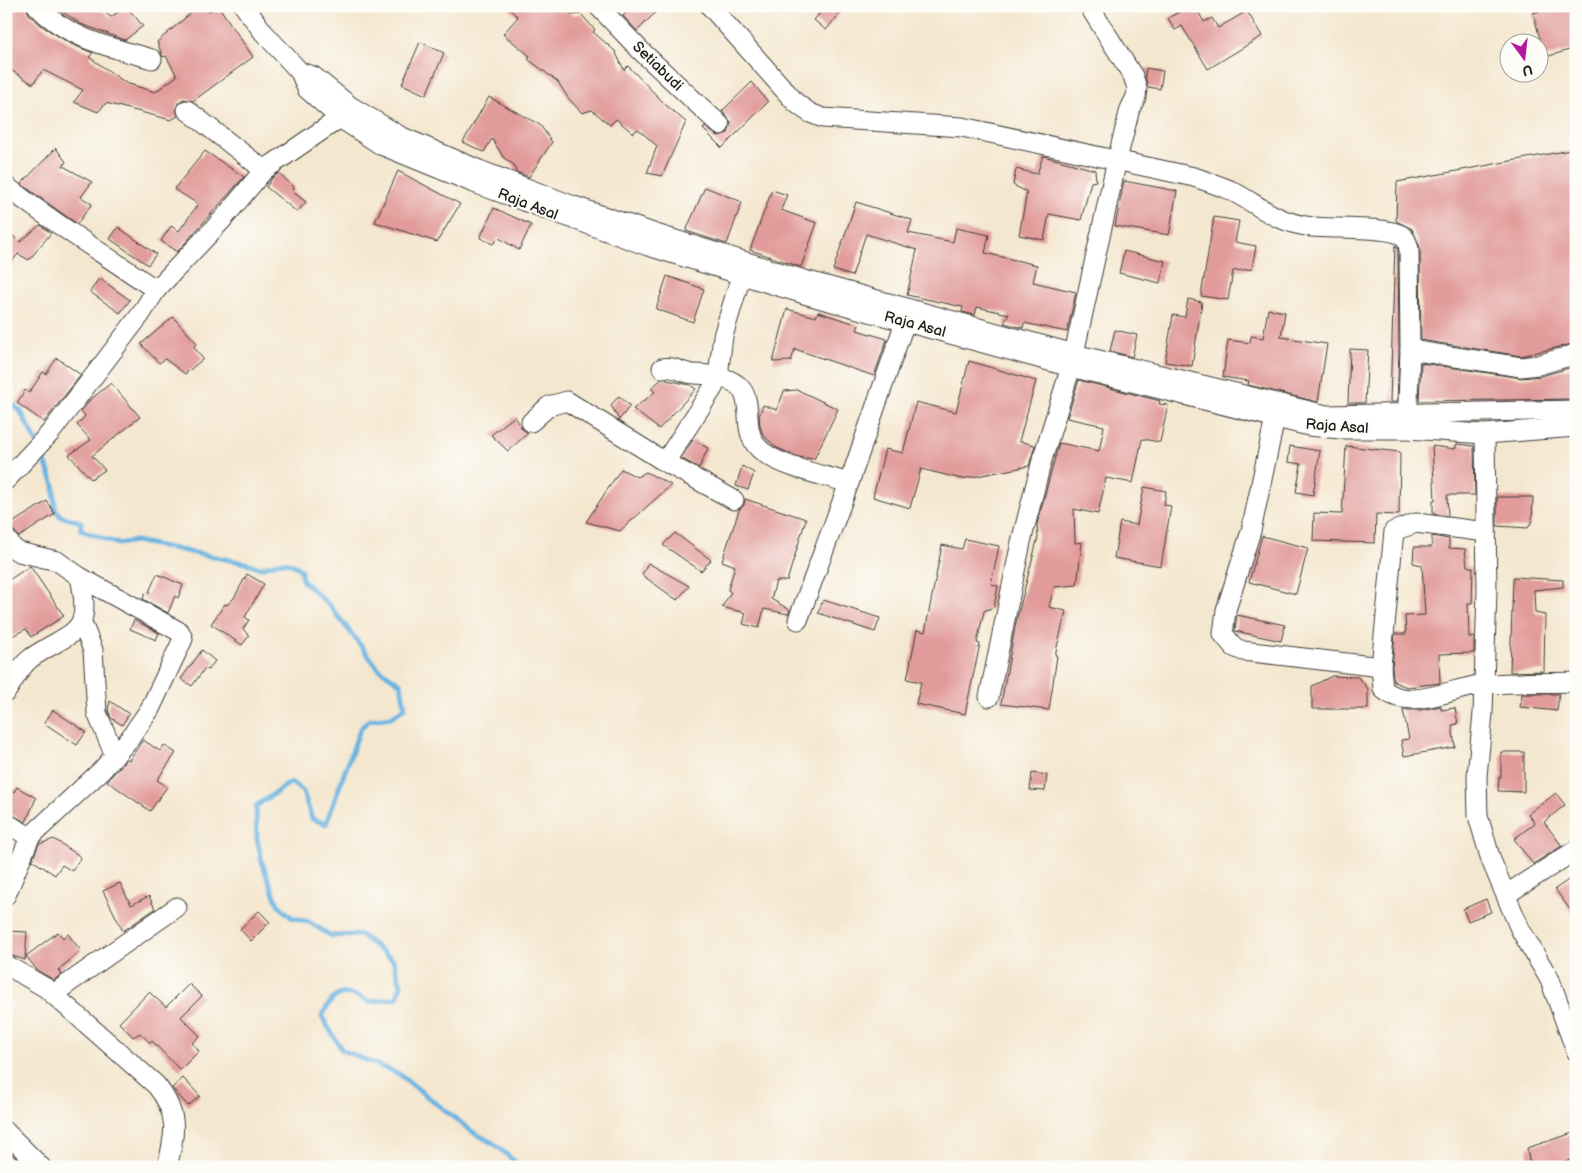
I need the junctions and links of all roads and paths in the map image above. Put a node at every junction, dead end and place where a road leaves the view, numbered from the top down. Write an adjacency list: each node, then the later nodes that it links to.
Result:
1 (37, 6): 6 (street)
2 (244, 6): 7 (street, Raja Asal)
3 (598, 6): 10 (street, Setiabudi)
4 (710, 6): 11 (street)
5 (1089, 6): 11 (street)
6 (152, 59)
7 (300, 72): 9 (street, Raja Asal); 14 (street, Raja Asal)
8 (187, 110): 12 (street)
9 (340, 118): 12 (street); 14 (street, Raja Asal)
10 (720, 125)
11 (1117, 160): 17 (street); 19 (street)
12 (264, 170): 15 (street)
13 (6, 186): 15 (street)
14 (743, 268): 16 (street, Raja Asal); 19 (street, Raja Asal); 21 (street)
15 (156, 290): 29 (street)
16 (905, 322): 19 (street, Raja Asal); 30 (street)
17 (1410, 350): 18 (street); 24 (street)
18 (1576, 354)
19 (1072, 361): 23 (street, Raja Asal); 24 (street, Raja Asal); 41 (street)
20 (662, 368): 21 (street)
21 (718, 376): 28 (street); 30 (street)
22 (1576, 410): 24 (street, Raja Asal)
23 (1275, 418): 24 (street, Raja Asal); 37 (street)
24 (1407, 421): 27 (street, Raja Asal)
25 (531, 422): 28 (street)
26 (1576, 427): 27 (street, Raja Asal)
27 (1484, 434): 32 (street)
28 (666, 462): 31 (street)
29 (6, 480)
30 (849, 483): 35 (street)
31 (734, 500)
32 (1486, 532): 37 (street); 39 (street)
33 (6, 538): 34 (street)
34 (80, 577): 36 (street); 42 (street)
35 (798, 620)
36 (82, 622): 40 (street); 42 (street)
37 (1380, 667): 39 (street)
38 (1576, 682): 39 (street)
39 (1484, 684): 46 (street)
40 (6, 692)
41 (989, 697)
42 (116, 756): 44 (street)
43 (6, 823): 44 (street)
44 (30, 837): 47 (street)
45 (1576, 850): 46 (street)
46 (1507, 894): 51 (street)
47 (6, 896)
48 (177, 907): 50 (street)
49 (6, 965): 50 (street)
50 (53, 994): 54 (street)
51 (1576, 1050)
52 (6, 1132): 53 (street)
53 (41, 1167)
54 (167, 1167)

